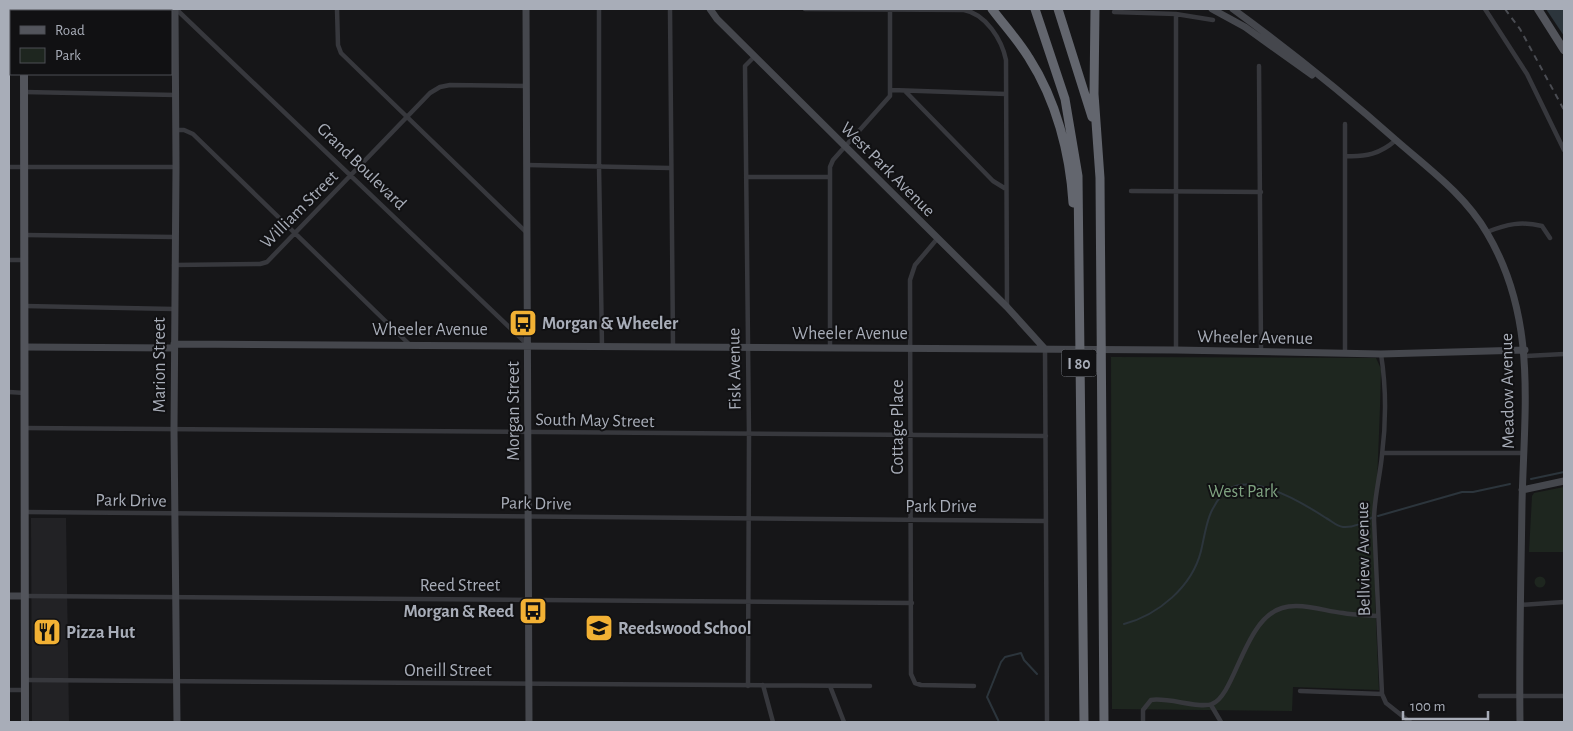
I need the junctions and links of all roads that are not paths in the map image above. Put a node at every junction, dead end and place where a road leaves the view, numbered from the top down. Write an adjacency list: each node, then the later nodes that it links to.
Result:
1 (175, 9): 29 (street, Marion Street); 45 (street, Grand Boulevard)
2 (337, 9): 31 (street)
3 (526, 9): 24 (street, Morgan Street)
4 (599, 9): 40 (street)
5 (670, 9): 44 (street)
6 (710, 9): 21 (street, West Park Avenue)
7 (805, 9): 8 (street)
8 (890, 9): 25 (street); 28 (street)
9 (992, 9): 62 (highway)
10 (1035, 9): 62 (highway, I 80)
11 (1058, 9): 34 (highway, I 80)
12 (1094, 9): 34 (highway)
13 (1212, 9): 30 (street)
14 (1233, 9): 30 (street)
15 (1485, 9): 37 (street)
16 (1538, 9): 20 (main road)
17 (1114, 12): 18 (street)
18 (1176, 14): 19 (street); 50 (street)
19 (1213, 20)
20 (1564, 50)
21 (755, 56): 36 (street, West Park Avenue); 46 (street, Fisk Avenue)
22 (1259, 66): 51 (street)
23 (24, 75): 27 (main road)
24 (527, 86): 31 (street, William Street); 39 (street, Morgan Street)
25 (892, 90): 26 (street); 36 (street)
26 (906, 91): 28 (street); 48 (street)
27 (24, 92): 29 (street); 42 (main road)
28 (1006, 94): 48 (street)
29 (176, 95): 33 (street, Marion Street)
30 (1346, 98): 35 (street, Meadow Avenue)
31 (407, 117): 45 (street, William Street); 54 (street)
32 (1345, 124): 38 (street)
33 (176, 130): 43 (street, Marion Street); 53 (street)
34 (1096, 132): 132 (highway, I 80)
35 (1396, 140): 38 (street); 52 (street, Meadow Avenue)
36 (846, 148): 47 (street); 58 (street, West Park Avenue)
37 (1564, 150)
38 (1345, 156): 78 (street)
39 (527, 165): 40 (street); 54 (street, Morgan Street)
40 (599, 166): 44 (street); 69 (street)
41 (9, 167): 42 (street)
42 (24, 167): 43 (street); 55 (main road)
43 (176, 167): 56 (street, Marion Street)
44 (670, 168): 70 (street)
45 (352, 175): 53 (street, William Street); 67 (street, Grand Boulevard)
46 (746, 177): 47 (street); 72 (street, Fisk Avenue)
47 (828, 177): 73 (street)
48 (1006, 189): 64 (street)
49 (1131, 191): 50 (street)
50 (1176, 191): 51 (street); 76 (street)
51 (1260, 192): 77 (street)
52 (1487, 232): 57 (street); 79 (street, Meadow Avenue)
53 (296, 233): 61 (street, William Street); 66 (street)
54 (527, 233): 67 (street, Morgan Street)
55 (25, 235): 56 (street); 60 (main road)
56 (174, 237): 61 (street, Marion Street)
57 (1550, 238)
58 (937, 239): 64 (street, West Park Avenue); 74 (street, Cottage Place)
59 (9, 260): 60 (street)
60 (25, 260): 63 (main road)
61 (174, 264): 65 (street, Marion Street)
62 (1078, 280): 131 (highway, I 80)
63 (25, 306): 65 (street); 71 (main road)
64 (1007, 307): 75 (street, West Park Avenue)
65 (174, 309): 68 (street, Marion Street)
66 (409, 344): 67 (street, Wheeler Avenue); 68 (street, Wheeler Avenue)
67 (528, 345): 69 (street, Wheeler Avenue); 86 (street, Morgan Street)
68 (174, 346): 71 (street, Wheeler Avenue); 85 (street, Marion Street)
69 (602, 346): 70 (street, Wheeler Avenue)
70 (673, 346): 72 (street, Wheeler Avenue)
71 (25, 347): 83 (main road)
72 (748, 347): 73 (street, Wheeler Avenue); 87 (street, Fisk Avenue)
73 (830, 348): 74 (street, Wheeler Avenue)
74 (911, 348): 75 (street, Wheeler Avenue); 88 (street, Cottage Place)
75 (1045, 350): 76 (street, Wheeler Avenue); 89 (street)
76 (1176, 350): 77 (street, Wheeler Avenue)
77 (1261, 352): 78 (street, Wheeler Avenue)
78 (1345, 353): 80 (street, Wheeler Avenue)
79 (1525, 353): 80 (street, Wheeler Avenue); 81 (street, Wheeler Avenue); 91 (street, Meadow Avenue)
80 (1381, 354): 90 (street, Bellview Avenue)
81 (1564, 354)
82 (9, 392): 83 (street)
83 (25, 393): 84 (main road)
84 (25, 428): 85 (street, South May Street); 94 (main road)
85 (174, 430): 86 (street, South May Street); 95 (street, Marion Street)
86 (528, 433): 87 (street, South May Street); 96 (street, Morgan Street)
87 (749, 435): 88 (street, South May Street); 97 (street, Fisk Avenue)
88 (911, 436): 89 (street, South May Street); 98 (street, Cottage Place)
89 (1046, 436): 99 (street)
90 (1383, 453): 91 (street); 108 (street, Bellview Avenue)
91 (1523, 453): 93 (street, Meadow Avenue)
92 (1564, 481): 93 (street)
93 (1522, 490): 107 (street, Meadow Avenue)
94 (25, 512): 95 (street, Park Drive); 101 (main road)
95 (174, 514): 96 (street, Park Drive); 102 (street, Marion Street)
96 (528, 516): 97 (street, Park Drive); 103 (street, Morgan Street)
97 (748, 518): 98 (street, Park Drive); 104 (street, Fisk Avenue)
98 (910, 520): 99 (street, Park Drive); 106 (street, Cottage Place)
99 (1046, 521): 130 (street)
100 (9, 596): 101 (street, Reed Street)
101 (25, 596): 102 (street, Reed Street); 109 (main road)
102 (175, 599): 103 (street, Reed Street); 110 (street, Marion Street)
103 (529, 600): 104 (street, Reed Street); 111 (street, Morgan Street)
104 (748, 602): 106 (street, Reed Street); 113 (street, Fisk Avenue)
105 (1564, 602): 107 (street)
106 (912, 603): 116 (street, Cottage Place)
107 (1520, 605): 121 (street, Meadow Avenue)
108 (1378, 616): 120 (street, Bellview Avenue); 124 (street)
109 (25, 680): 110 (street, Oneill Street); 118 (main road)
110 (177, 681): 111 (street, Oneill Street); 126 (street, Marion Street)
111 (529, 684): 113 (street, Oneill Street); 127 (street, Morgan Street)
112 (763, 685): 113 (street, Oneill Street); 114 (street, Oneill Street); 128 (street)
113 (748, 686)
114 (830, 686): 115 (street, Oneill Street); 129 (street)
115 (870, 686)
116 (974, 686)
117 (9, 690): 118 (street)
118 (25, 690): 125 (main road)
119 (1300, 691): 120 (street)
120 (1382, 694): 135 (street)
121 (1520, 695): 122 (street); 123 (street); 136 (street, Meadow Avenue)
122 (1480, 696)
123 (1564, 696)
124 (1211, 705): 133 (street); 134 (street)
125 (25, 722)
126 (177, 722)
127 (529, 722)
128 (773, 722)
129 (844, 722)
130 (1048, 722)
131 (1084, 722)
132 (1104, 722)
133 (1143, 722)
134 (1221, 722)
135 (1410, 722)
136 (1520, 722)

